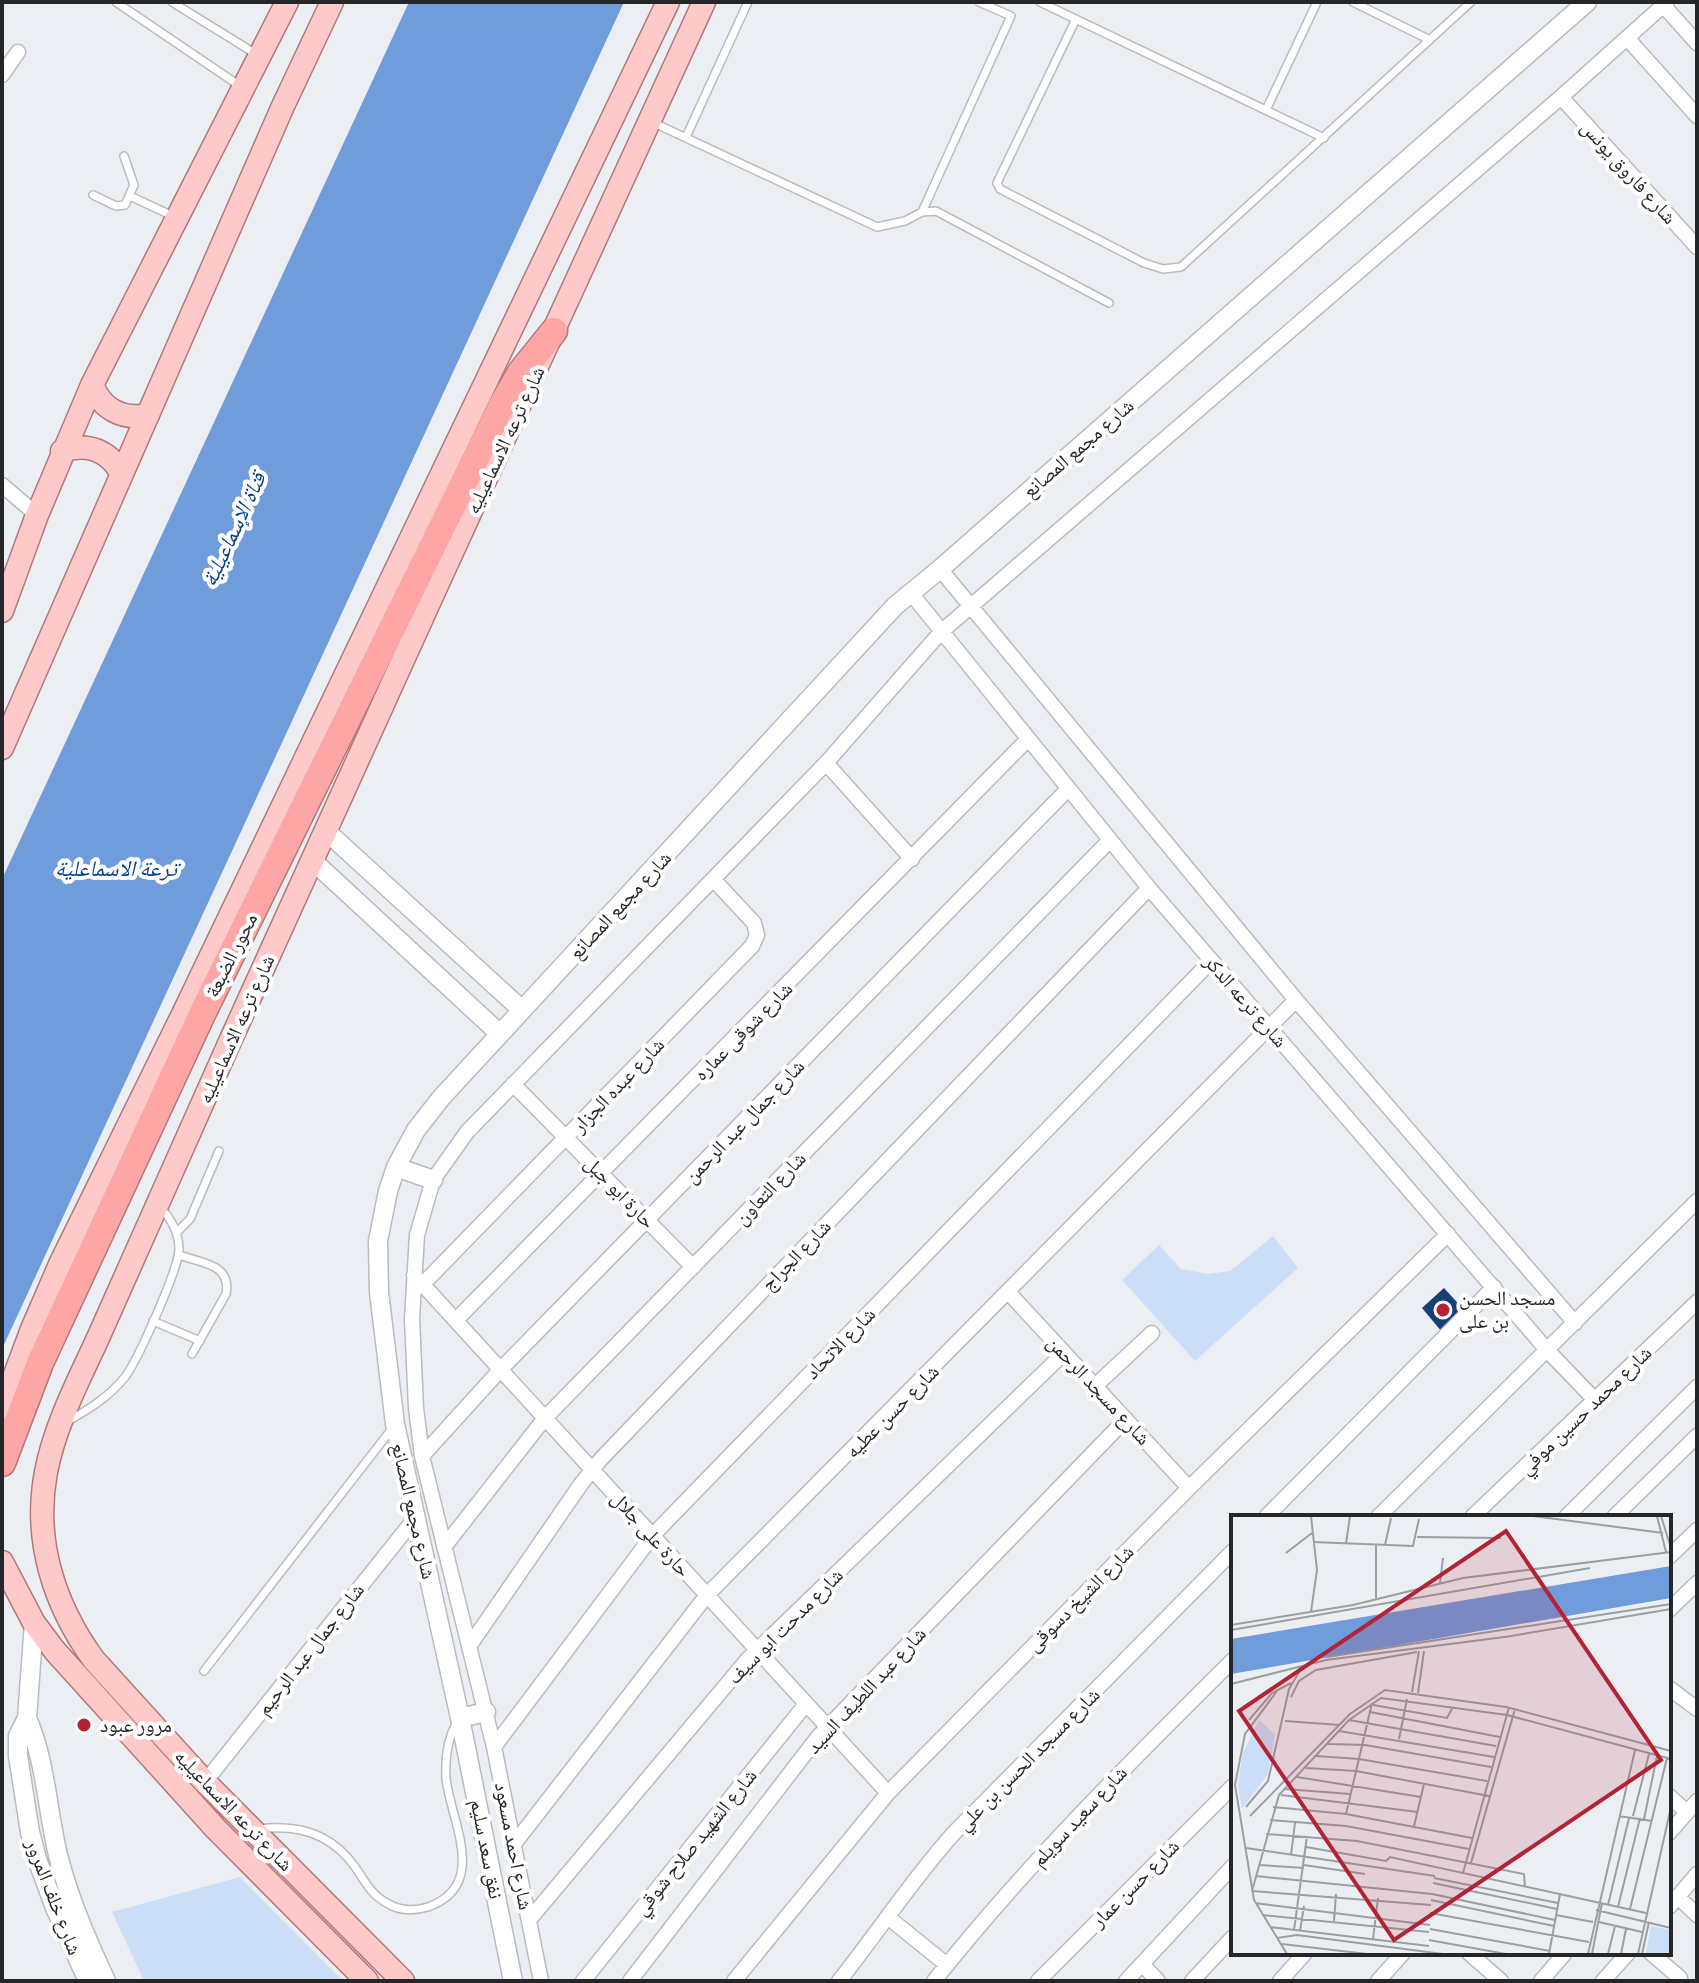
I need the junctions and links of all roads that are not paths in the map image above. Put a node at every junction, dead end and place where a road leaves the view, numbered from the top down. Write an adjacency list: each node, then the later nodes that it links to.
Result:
1 (116, 2): 22 (lane)
2 (172, 2): 20 (lane)
3 (287, 2): 20 (main road)
4 (332, 2): 38 (main road)
5 (668, 2): 64 (main road, شارع ترعه الاسماعيليه)
6 (704, 2): 26 (main road, شارع ترعه الاسماعيليه)
7 (748, 2): 27 (lane)
8 (979, 2): 32 (lane)
9 (1040, 2): 15 (lane)
10 (1317, 2): 24 (lane)
11 (1353, 2): 17 (lane)
12 (1471, 2): 17 (lane)
13 (1587, 2): 43 (street, شارع مجمع المصانع)
14 (1665, 4): 16 (street, شارع مجمع المصانع); 18 (street)
15 (1076, 19): 24 (lane); 28 (lane)
16 (1627, 38): 23 (street, شارع مجمع المصانع); 25 (street)
17 (1430, 40): 28 (lane)
18 (1697, 43)
19 (18, 52): 21 (street)
20 (258, 55): 22 (main road)
21 (2, 75)
22 (241, 87): 33 (main road)
23 (1561, 97): 34 (street, شارع فاروق يونس); 45 (street, شارع مجمع المصانع)
24 (1266, 110): 28 (lane)
25 (1697, 116)
26 (650, 121): 27 (lane); 36 (main road, شارع ترعه الاسماعيليه)
27 (686, 137): 32 (lane)
28 (1324, 138)
29 (124, 156): 31 (lane)
30 (93, 195): 31 (lane)
31 (130, 196): 33 (lane)
32 (922, 212): 35 (lane)
33 (177, 217): 37 (main road)
34 (1697, 247)
35 (1109, 303)
36 (554, 331): 52 (main road, شارع ترعه الاسماعيليه); 101 (highway, محور الضبعة)
37 (92, 385): 38 (main road); 39 (main road)
38 (148, 415): 40 (main road)
39 (62, 451): 40 (main road); 42 (main road)
40 (122, 474): 49 (main road)
41 (2, 485): 42 (street)
42 (37, 515): 46 (main road)
43 (940, 569): 44 (street, شارع مجمع المصانع); 45 (street, شارع ترعه الدكر)
44 (910, 592): 47 (street, شارع ترعه الدكر); 60 (street, شارع مجمع المصانع)
45 (970, 605): 47 (street, شارع مجمع المصانع); 59 (street, شارع ترعه الدكر)
46 (2, 611)
47 (941, 632): 48 (street, شارع ترعه الدكر); 50 (street, شارع مجمع المصانع)
48 (1027, 740): 51 (street, شارع ترعه الدكر); 54 (street, شارع شوقى عماره)
49 (2, 748)
50 (826, 763): 54 (street); 56 (street, شارع مجمع المصانع)
51 (1068, 789): 53 (street, شارع ترعه الدكر); 72 (street, شارع جمال عبد الرحمن)
52 (326, 831): 55 (main road, شارع ترعه الاسماعيليه); 60 (street)
53 (1110, 840): 57 (street, شارع ترعه الدكر); 76 (street, شارع التعاون)
54 (912, 859): 68 (street, شارع شوقى عماره)
55 (312, 860): 62 (street); 71 (main road, شارع ترعه الاسماعيليه)
56 (713, 879): 63 (street, شارع مجمع المصانع); 65 (street, شارع عبده الجزار)
57 (1149, 888): 58 (street, شارع ترعه الدكر); 102 (street, شارع الجراج)
58 (1211, 961): 61 (street, شارع ترعه الدكر); 111 (street, شارع الاتحاد)
59 (1296, 1000): 61 (street, شارع حسن عطيه); 83 (street, شارع ترعه الدكر)
60 (522, 1010): 62 (street, شارع مجمع المصانع)
61 (1268, 1027): 74 (street, شارع ترعه الدكر); 79 (street, شارع حسن عطيه)
62 (500, 1034): 67 (street, شارع مجمع المصانع)
63 (513, 1084): 65 (street, حارة ابو جبل); 69 (street, شارع مجمع المصانع)
64 (124, 1137): 93 (main road, شارع ترعه الاسماعيليه); 96 (highway)
65 (566, 1138): 68 (street, حارة ابو جبل); 77 (street, شارع عبده الجزار)
66 (219, 1151): 73 (lane)
67 (396, 1167): 69 (street); 97 (street, شارع مجمع المصانع)
68 (602, 1174): 72 (street, حارة ابو جبل); 81 (street, شارع شوقى عماره)
69 (433, 1180): 77 (street, شارع مجمع المصانع)
70 (1697, 1201): 83 (street)
71 (157, 1204): 73 (lane); 98 (main road, شارع ترعه الاسماعيليه)
72 (647, 1220): 76 (street, حارة ابو جبل); 89 (street, شارع جمال عبد الرحمن)
73 (176, 1233): 75 (lane)
74 (1448, 1234): 78 (street, شارع ترعه الدكر); 103 (street, شارع الشيخ دسوقى)
75 (179, 1255): 82 (lane); 85 (lane)
76 (693, 1267): 94 (street, شارع التعاون)
77 (418, 1280): 81 (street, حارة على جلال); 100 (street, شارع مجمع المصانع)
78 (1494, 1287): 86 (street, شارع ترعه الدكر); 104 (street)
79 (1009, 1293): 87 (street, شارع مسجد الرحمن); 117 (street, شارع حسن عطيه)
80 (1697, 1302): 92 (street, شارع محمد حسين موفي)
81 (456, 1320): 89 (street, حارة على جلال)
82 (153, 1321): 85 (lane); 98 (lane)
83 (1575, 1323): 86 (street)
84 (1152, 1333): 90 (street)
85 (200, 1341): 88 (lane)
86 (1547, 1350): 92 (street, شارع ترعه الدكر); 105 (street)
87 (1064, 1353): 90 (street, شارع مسجد الرحمن); 121 (street, شارع مدحت ابو سيف)
88 (192, 1354)
89 (501, 1369): 94 (street, حارة على جلال); 100 (street, شارع جمال عبد الرحمن)
90 (1095, 1386): 95 (street, شارع مسجد الرحمن)
91 (1697, 1387): 107 (street)
92 (1595, 1400): 106 (street, شارع محمد حسين موفي)
93 (2, 1409)
94 (545, 1418): 102 (street, حارة على جلال); 112 (street, شارع التعاون)
95 (1126, 1419): 103 (street, شارع مسجد الرحمن); 130 (street, شارع عبد اللطيف السيد)
96 (2, 1421)
97 (395, 1424): 109 (street, شارع مجمع المصانع); 123 (lane)
98 (60, 1425): 132 (main road, شارع ترعه الاسماعيليه)
99 (1697, 1436): 108 (street)
100 (422, 1456): 112 (street, شارع مجمع المصانع)
101 (2, 1463)
102 (592, 1469): 111 (street, حارة على جلال); 120 (street, شارع الجراج)
103 (1189, 1488): 134 (street, شارع الشيخ دسوقى)
104 (1268, 1515)
105 (1380, 1515)
106 (1476, 1515)
107 (1568, 1515)
108 (1616, 1515)
109 (416, 1517): 129 (street, شارع مجمع المصانع); 132 (street, شارع جمال عبد الرحيم)
110 (1697, 1530): 114 (street)
111 (653, 1535): 117 (street, حارة على جلال); 131 (street, شارع الاتحاد)
112 (444, 1547): 120 (street, شارع مجمع المصانع)
113 (1231, 1553): 144 (street, شارع مسجد الحسن بن علي)
114 (1671, 1555)
115 (2, 1562): 119 (main road, شارع ترعه الاسماعيليه)
116 (1697, 1583): 118 (street)
117 (707, 1595): 121 (street, حارة على جلال); 139 (street, شارع حسن عطيه)
118 (1671, 1608)
119 (34, 1623): 128 (street, شارع خلف المرور); 158 (main road, شارع ترعه الاسماعيليه)
120 (470, 1645): 127 (street, شارع مجمع المصانع)
121 (757, 1650): 126 (street, حارة على جلال); 145 (street, شارع مدحت ابو سيف)
122 (1231, 1662): 154 (street, شارع سعيد سويلم)
123 (204, 1671)
124 (1671, 1689): 125 (street)
125 (1695, 1703)
126 (806, 1704): 130 (street, حارة على جلال); 162 (street, شارع الشهيد صلاح شوقي)
127 (486, 1712): 129 (street); 131 (street, شارع احمد مسعود)
128 (27, 1718): 156 (street, شارع خلف المرور); 157 (street, شارع خلف المرور)
129 (460, 1718): 137 (lane); 160 (street, نفق سعد سليم)
130 (827, 1727): 134 (street, حارة على جلال); 163 (street, شارع عبد اللطيف السيد)
131 (494, 1747): 139 (street, شارع احمد مسعود)
132 (205, 1782): 137 (main road, شارع ترعه الاسماعيليه)
133 (1231, 1788): 167 (street, شارع حسن عمار)
134 (888, 1793): 164 (street, شارع الشيخ دسوقى)
135 (1671, 1797): 136 (street)
136 (1692, 1807): 138 (street)
137 (253, 1830): 159 (main road, شارع ترعه الاسماعيليه)
138 (1671, 1831)
139 (514, 1844): 145 (street, شارع احمد مسعود)
140 (1231, 1868): 153 (street)
141 (1697, 1874): 142 (street)
142 (1673, 1902): 143 (street)
143 (1697, 1915)
144 (889, 1918): 154 (street); 165 (street, شارع مسجد الحسن بن علي)
145 (529, 1920): 161 (street, شارع احمد مسعود)
146 (1231, 1939): 170 (street)
147 (1303, 1955): 171 (street)
148 (1401, 1955): 172 (street)
149 (1471, 1955): 173 (street)
150 (1563, 1955): 174 (street)
151 (1626, 1955): 175 (street)
152 (1653, 1955): 155 (street)
153 (1142, 1964): 168 (street); 169 (street)
154 (947, 1965): 166 (street, شارع سعيد سويلم)
155 (1680, 1978)
156 (88, 1981)
157 (106, 1981)
158 (367, 1981)
159 (403, 1981)
160 (513, 1981)
161 (541, 1981)
162 (583, 1981)
163 (630, 1981)
164 (734, 1981)
165 (839, 1981)
166 (934, 1981)
167 (1038, 1981)
168 (1126, 1981)
169 (1158, 1981)
170 (1192, 1981)
171 (1280, 1981)
172 (1378, 1981)
173 (1501, 1981)
174 (1541, 1981)
175 (1603, 1981)

